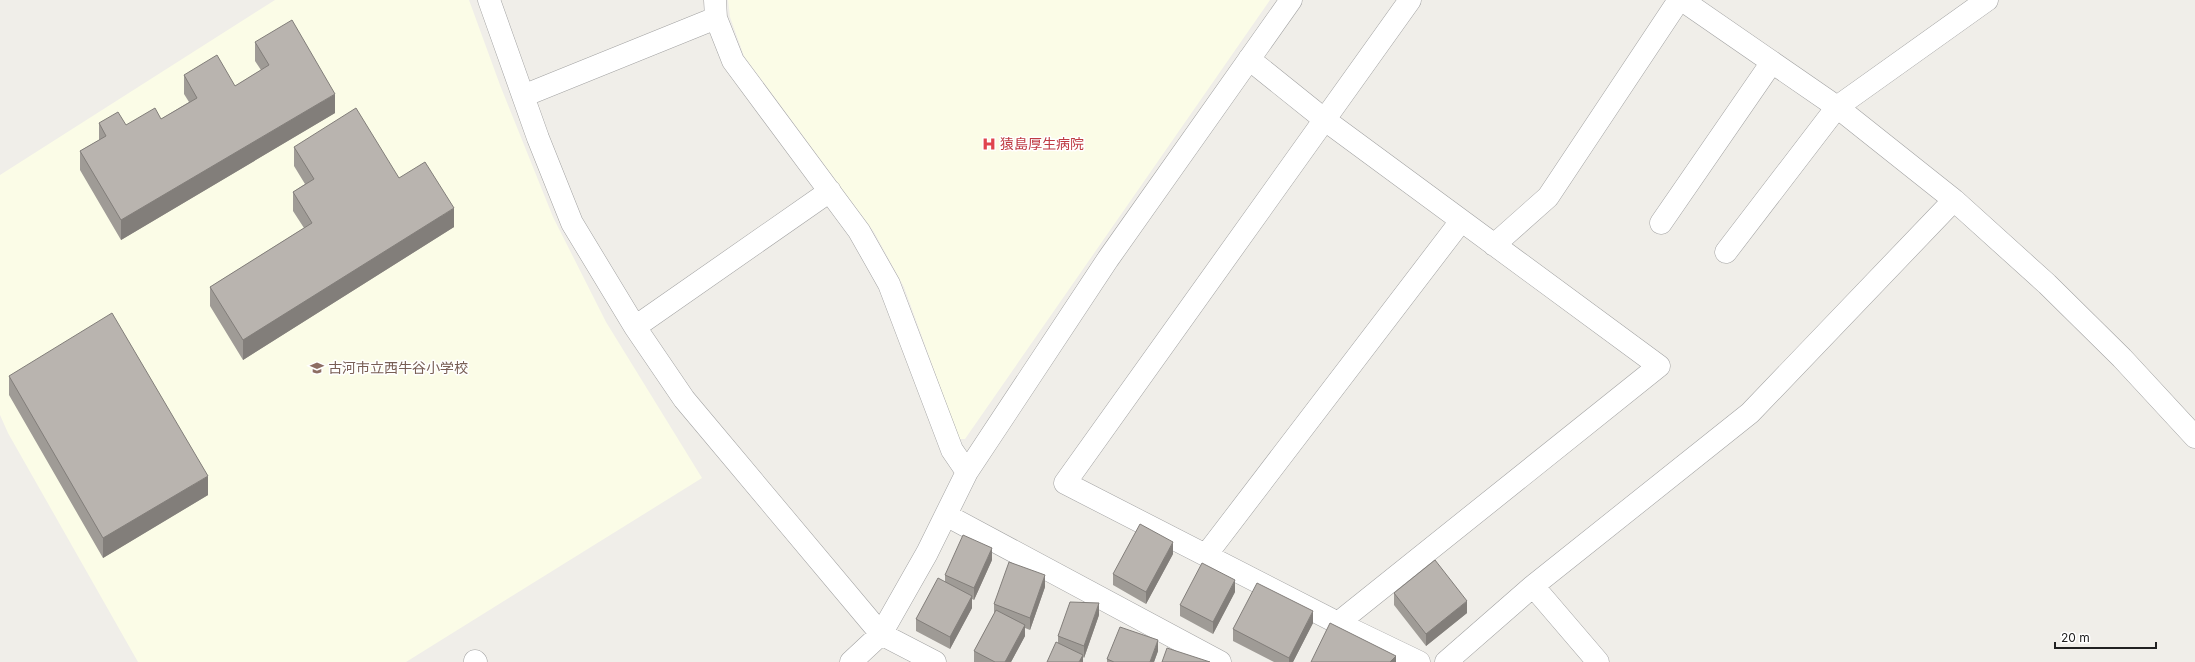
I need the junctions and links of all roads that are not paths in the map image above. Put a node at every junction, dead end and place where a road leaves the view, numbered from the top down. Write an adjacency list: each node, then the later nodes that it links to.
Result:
1 (489, 0): 10 (street)
2 (1291, 0): 8 (street)
3 (1410, 0): 12 (street)
4 (1679, 0): 17 (street)
5 (1682, 0): 9 (street)
6 (1987, 0): 11 (street)
7 (716, 9): 10 (street); 13 (street)
8 (1249, 59): 12 (street); 21 (street)
9 (1772, 62): 11 (street); 16 (street)
10 (523, 96): 19 (street)
11 (1837, 107): 14 (street); 18 (street)
12 (1325, 120): 15 (street); 23 (street)
13 (830, 191): 19 (street); 21 (street)
14 (1954, 200): 20 (street); 24 (street)
15 (1461, 221): 17 (street); 23 (street)
16 (1661, 223)
17 (1494, 244): 25 (street)
18 (1726, 252)
19 (635, 327): 26 (street)
20 (2195, 437)
21 (967, 472): 22 (street)
22 (946, 515): 26 (street); 29 (street)
23 (1206, 555): 25 (street)
24 (1533, 586): 31 (street); 32 (street)
25 (1338, 622): 30 (street)
26 (881, 634): 27 (street); 28 (street)
27 (851, 662)
28 (935, 662)
29 (1220, 662)
30 (1419, 662)
31 (1446, 662)
32 (1598, 662)

